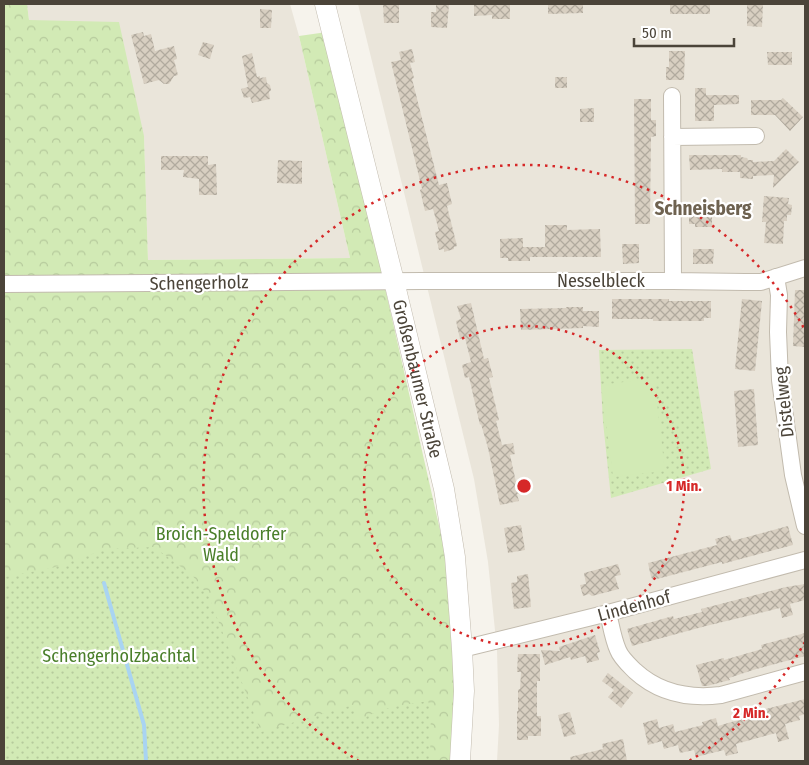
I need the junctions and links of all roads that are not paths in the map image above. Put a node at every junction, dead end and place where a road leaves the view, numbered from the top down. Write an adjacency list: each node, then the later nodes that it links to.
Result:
1 (325, 4): 7 (street, Großenbaumer Straße)
2 (672, 96): 4 (street)
3 (756, 136): 4 (street)
4 (672, 137): 8 (street)
5 (805, 268): 6 (street, Nesselbleck)
6 (776, 277): 8 (street, Nesselbleck); 10 (street, Distelweg)
7 (394, 281): 8 (street, Nesselbleck); 9 (street, Schengerholz); 13 (street, Großenbaumer Straße)
8 (673, 281)
9 (4, 284)
10 (805, 526)
11 (805, 560): 12 (street, Lindenhof)
12 (608, 613): 13 (street, Lindenhof); 14 (street)
13 (462, 649): 15 (street, Großenbaumer Straße)
14 (805, 672)
15 (460, 761)

